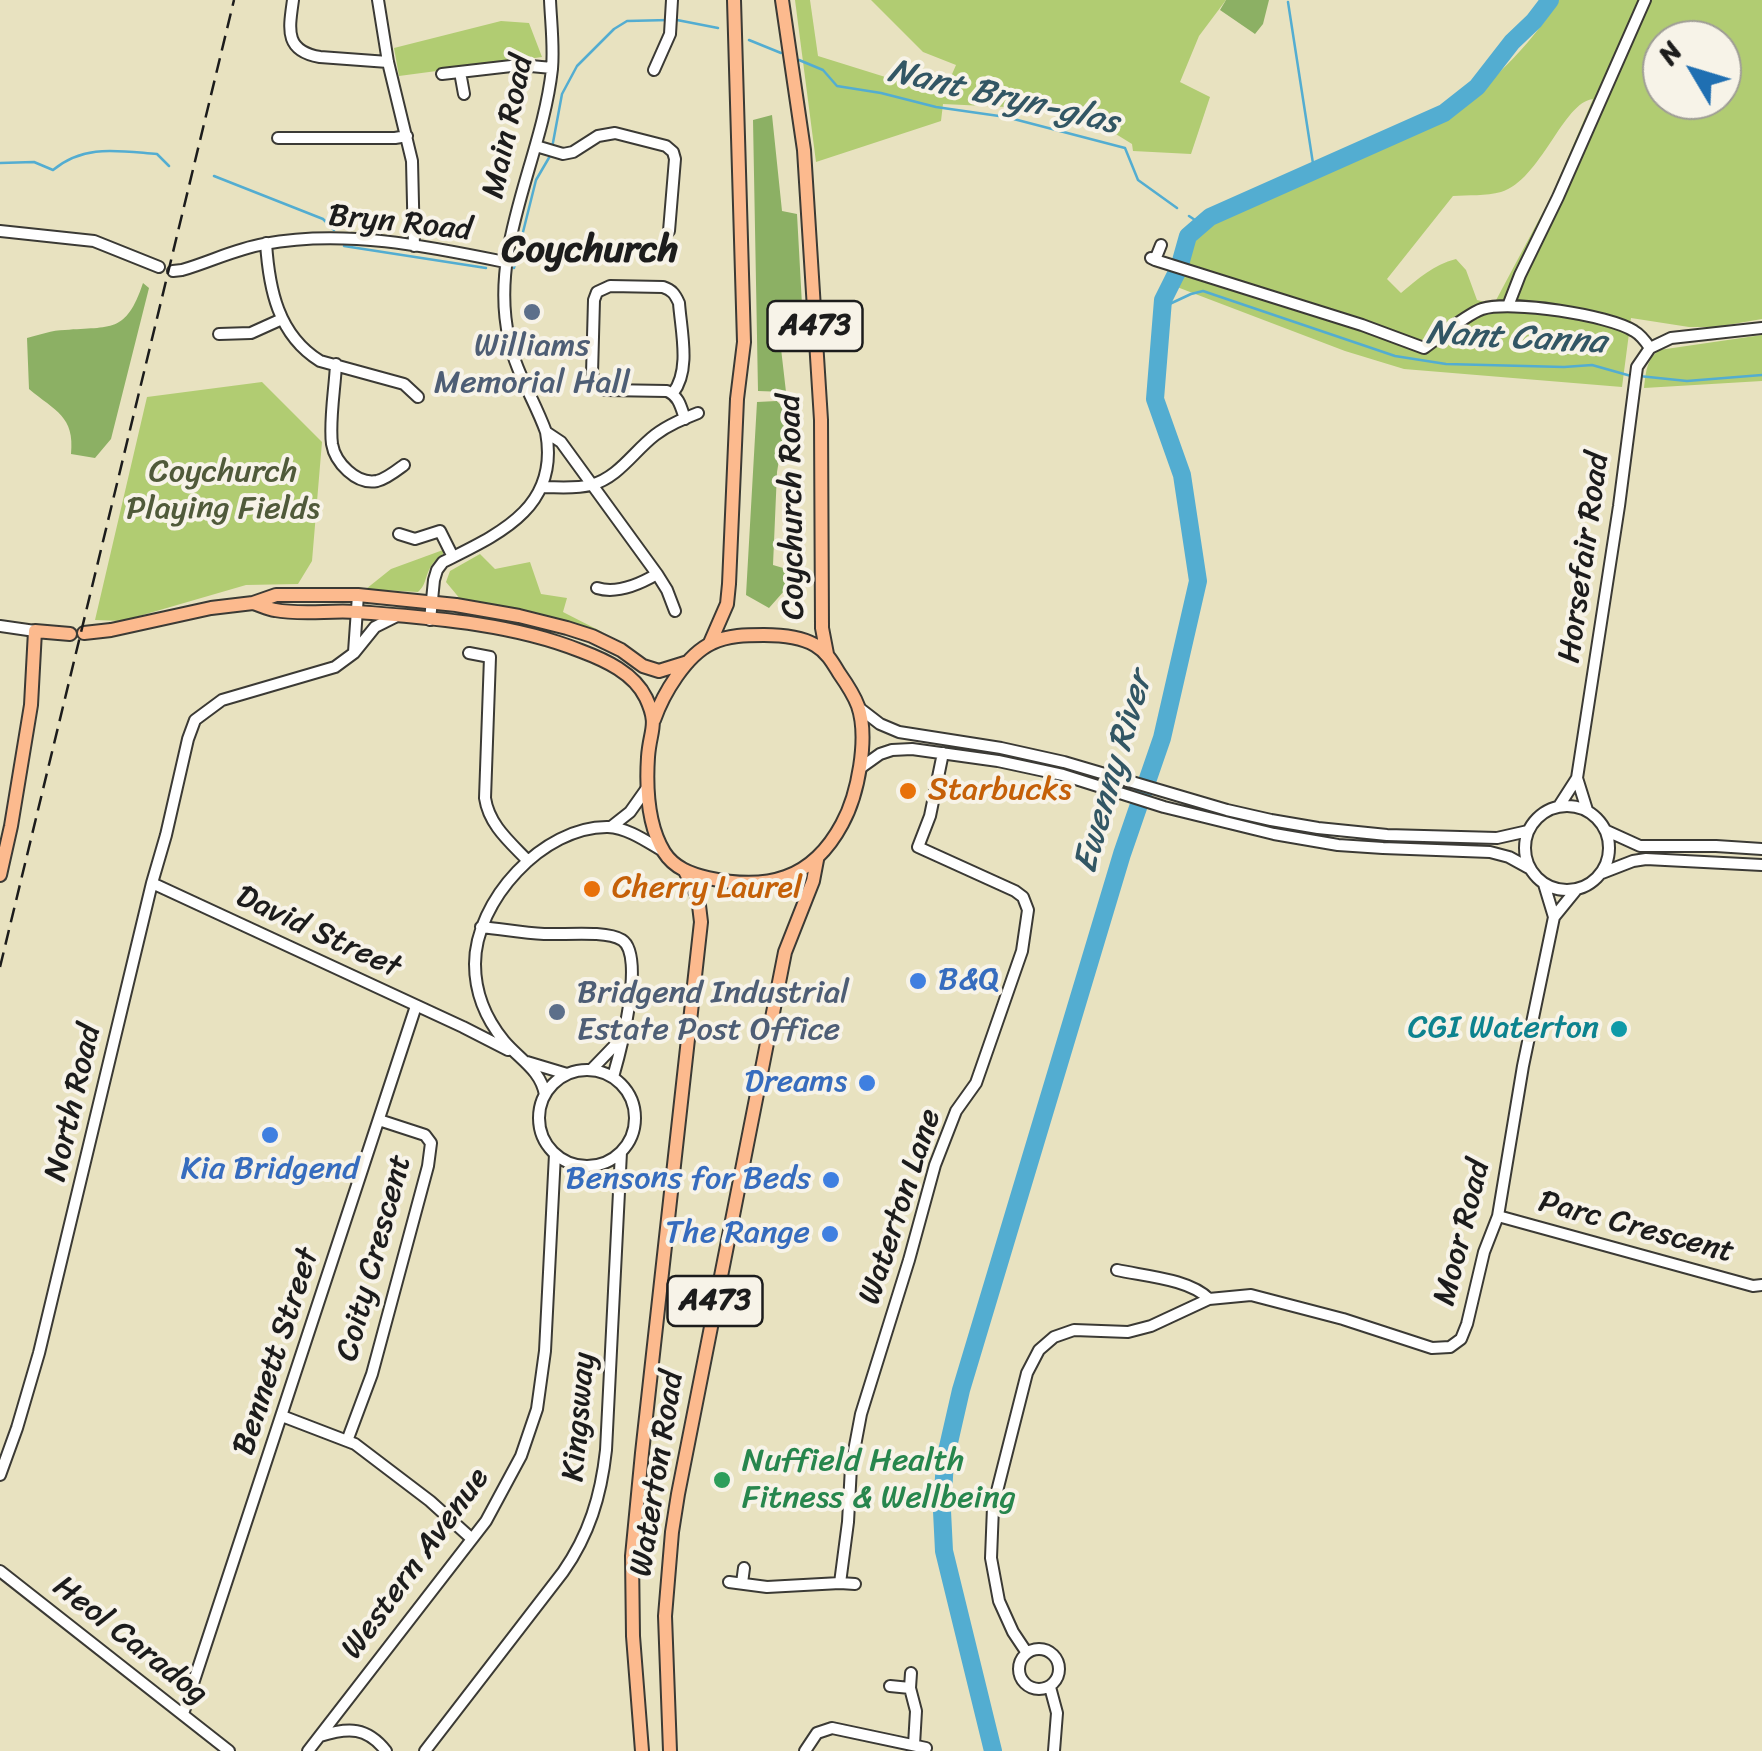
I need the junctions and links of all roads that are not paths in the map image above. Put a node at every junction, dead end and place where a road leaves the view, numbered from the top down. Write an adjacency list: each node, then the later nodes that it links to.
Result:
1 (294, 0): 8 (street)
2 (378, 0): 8 (street)
3 (550, 0): 9 (street, Main Road)
4 (672, 0): 10 (street)
5 (734, 0): 52 (main road, Coychurch Road / A473)
6 (782, 0): 55 (main road, Coychurch Road / A473)
7 (1645, 0): 25 (street)
8 (388, 62): 14 (street)
9 (552, 68): 11 (street); 16 (street, Main Road)
10 (654, 70)
11 (460, 72): 12 (street); 13 (street)
12 (442, 74)
13 (464, 94)
14 (407, 136): 15 (street); 21 (street)
15 (278, 138)
16 (546, 149): 17 (street); 22 (street, Main Road)
17 (669, 231)
18 (0, 232): 23 (street)
19 (266, 243): 21 (street, Bryn Road); 24 (street, Bryn Road); 26 (street)
20 (1161, 245): 25 (street)
21 (414, 246): 22 (street, Bryn Road)
22 (505, 262): 35 (street, Main Road)
23 (158, 267)
24 (173, 271)
25 (1508, 306): 29 (street)
26 (282, 319): 28 (street); 30 (street)
27 (1762, 328): 29 (street)
28 (220, 334)
29 (1650, 348): 61 (street, Horsefair Road)
30 (336, 364): 32 (street); 36 (street)
31 (673, 393): 31 (street); 34 (street)
32 (418, 397)
33 (698, 413): 34 (street)
34 (684, 419): 37 (street)
35 (546, 432): 37 (street); 38 (street)
36 (404, 466)
37 (591, 485): 38 (street); 41 (street)
38 (542, 486): 40 (street)
39 (398, 534): 40 (street)
40 (454, 557): 45 (street)
41 (657, 574): 42 (street); 46 (street)
42 (597, 588)
43 (358, 595): 44 (main road); 45 (main road); 47 (street)
44 (254, 602): 47 (main road); 51 (main road)
45 (432, 602): 49 (street); 56 (main road)
46 (676, 610)
47 (358, 612): 48 (main road); 53 (street)
48 (395, 617): 49 (main road); 53 (street)
49 (430, 620): 58 (main road)
50 (0, 626): 51 (street)
51 (35, 631): 76 (main road)
52 (710, 643): 55 (main road); 56 (main road)
53 (354, 653): 77 (street, North Road)
54 (468, 653): 71 (street)
55 (827, 654): 57 (main road)
56 (688, 662): 58 (main road)
57 (858, 706): 60 (main road); 67 (street)
58 (654, 720): 62 (main road)
59 (943, 754): 60 (street); 73 (street); 107 (street, Waterton Lane)
60 (859, 769): 70 (main road)
61 (1577, 778): 63 (street, Horsefair Road); 64 (street, Horsefair Road)
62 (648, 786): 65 (street); 69 (main road)
63 (1559, 806): 64 (street); 67 (street)
64 (1586, 810): 66 (street)
65 (611, 827): 69 (street); 71 (street)
66 (1606, 830): 68 (street); 75 (street)
67 (1528, 831): 73 (street)
68 (1762, 850)
69 (664, 852): 74 (main road)
70 (817, 860): 74 (main road); 121 (main road, Waterton Road / A473)
71 (528, 861): 81 (street)
72 (1762, 865): 75 (street)
73 (1530, 868): 78 (street)
74 (685, 872): 120 (main road, Waterton Road / A473)
75 (1602, 873): 79 (street)
76 (0, 875)
77 (152, 883): 82 (street, David Street); 101 (street, North Road)
78 (1544, 884): 79 (street); 80 (street, Moor Road)
79 (1576, 890): 80 (street, Moor Road)
80 (1554, 918): 95 (street, Moor Road)
81 (482, 927): 83 (street); 85 (street)
82 (416, 1006): 84 (street, David Street); 92 (street, Bennett Street)
83 (486, 1014): 84 (street); 86 (street)
84 (464, 1027): 86 (street, David Street)
85 (625, 1034): 88 (street); 90 (street)
86 (516, 1053): 87 (street)
87 (527, 1062): 89 (street); 91 (street)
88 (592, 1070): 89 (street); 90 (street)
89 (567, 1074): 91 (street)
90 (612, 1077): 93 (street)
91 (545, 1095): 94 (street)
92 (380, 1120): 99 (street, Bennett Street); 100 (street, Coity Crescent)
93 (622, 1152): 94 (street); 119 (street, Kingsway)
94 (555, 1154): 102 (street, Western Avenue)
95 (1498, 1216): 97 (street, Parc Crescent); 98 (street, Moor Road)
96 (1117, 1270): 98 (street)
97 (1762, 1285)
98 (1209, 1299): 109 (street, Moor Road)
99 (282, 1416): 100 (street); 114 (street, Bennett Street)
100 (347, 1440): 102 (street)
101 (0, 1475)
102 (472, 1539): 115 (street, Western Avenue)
103 (744, 1568): 106 (street)
104 (0, 1571): 114 (street, Heol Caradog)
105 (728, 1582): 106 (street)
106 (742, 1583): 107 (street)
107 (840, 1583): 108 (street)
108 (855, 1584)
109 (1027, 1653): 112 (street); 112 (street)
110 (911, 1673): 113 (street)
111 (890, 1686): 113 (street)
112 (1050, 1686): 123 (street)
113 (910, 1688): 122 (street)
114 (184, 1714): 116 (street, Heol Caradog)
115 (319, 1736): 117 (street, Western Avenue); 118 (street)
116 (229, 1751)
117 (308, 1751)
118 (386, 1751)
119 (425, 1751)
120 (642, 1751)
121 (670, 1751)
122 (805, 1751)
123 (1054, 1751)

